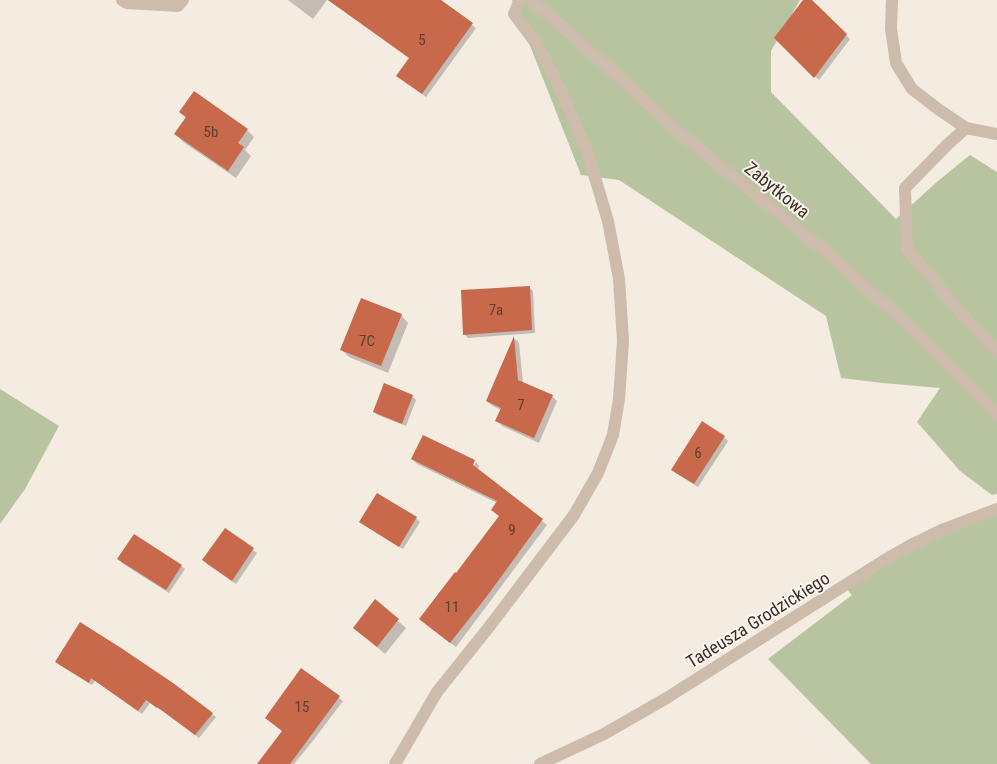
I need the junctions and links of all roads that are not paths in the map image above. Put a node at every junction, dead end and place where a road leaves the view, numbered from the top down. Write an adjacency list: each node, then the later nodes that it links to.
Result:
1 (122, 0): 2 (street)
2 (182, 0)
3 (520, 0): 11 (street)
4 (530, 0): 9 (street, Zabytkowa)
5 (892, 0): 6 (street)
6 (966, 128): 7 (street); 8 (street)
7 (997, 134)
8 (997, 352)
9 (997, 414)
10 (997, 509): 12 (street, Tadeusza Grodzickiego)
11 (395, 764)
12 (540, 764)

